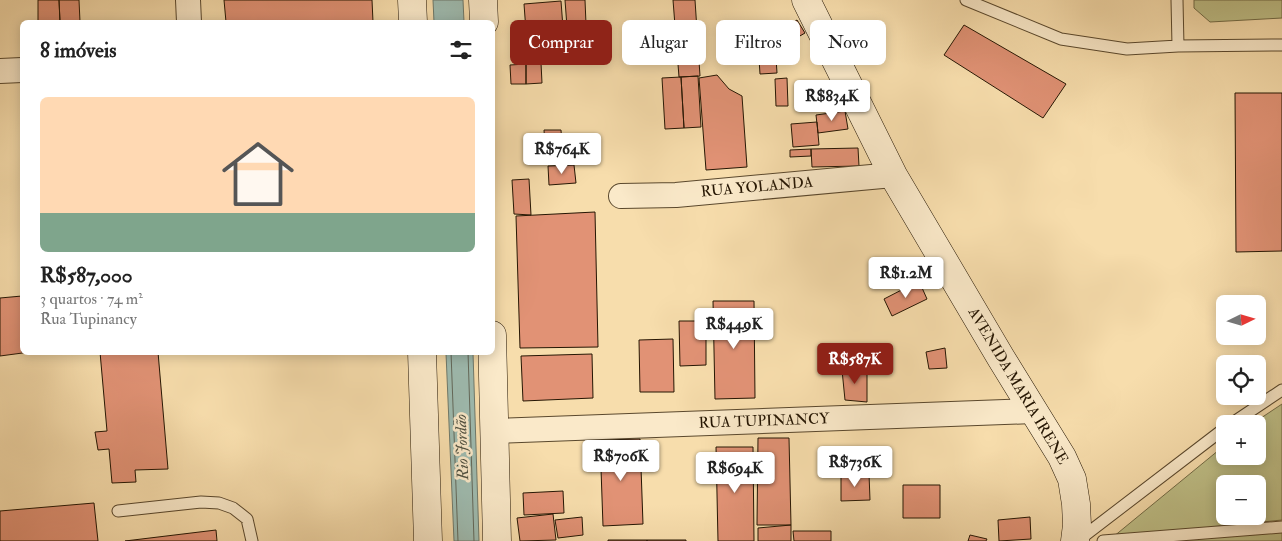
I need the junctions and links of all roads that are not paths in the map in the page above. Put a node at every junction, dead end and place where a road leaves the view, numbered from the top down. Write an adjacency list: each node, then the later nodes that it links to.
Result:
1 (188, 0): 7 (street)
2 (412, 0): 8 (main road)
3 (484, 0): 9 (main road)
4 (806, 0): 14 (main road, AVENIDA MARIA IRENE)
5 (966, 0): 11 (lane)
6 (1177, 0): 11 (lane)
7 (189, 20)
8 (413, 20)
9 (484, 20)
10 (1282, 44): 11 (lane)
11 (1178, 46)
12 (20, 70): 13 (street)
13 (0, 71)
14 (893, 175): 15 (street, RUA YOLANDA); 19 (main road, AVENIDA MARIA IRENE)
15 (621, 196)
16 (422, 355): 26 (main road)
17 (493, 355): 21 (main road)
18 (1282, 390): 20 (lane)
19 (1033, 411): 21 (street, RUA TUPINANCY); 28 (main road, AVENIDA MARIA IRENE)
20 (1244, 415)
21 (495, 431): 27 (main road)
22 (1216, 435): 28 (lane)
23 (118, 512): 25 (lane)
24 (1282, 527): 29 (lane)
25 (252, 541)
26 (428, 541)
27 (497, 541)
28 (1076, 541)
29 (1103, 541)

